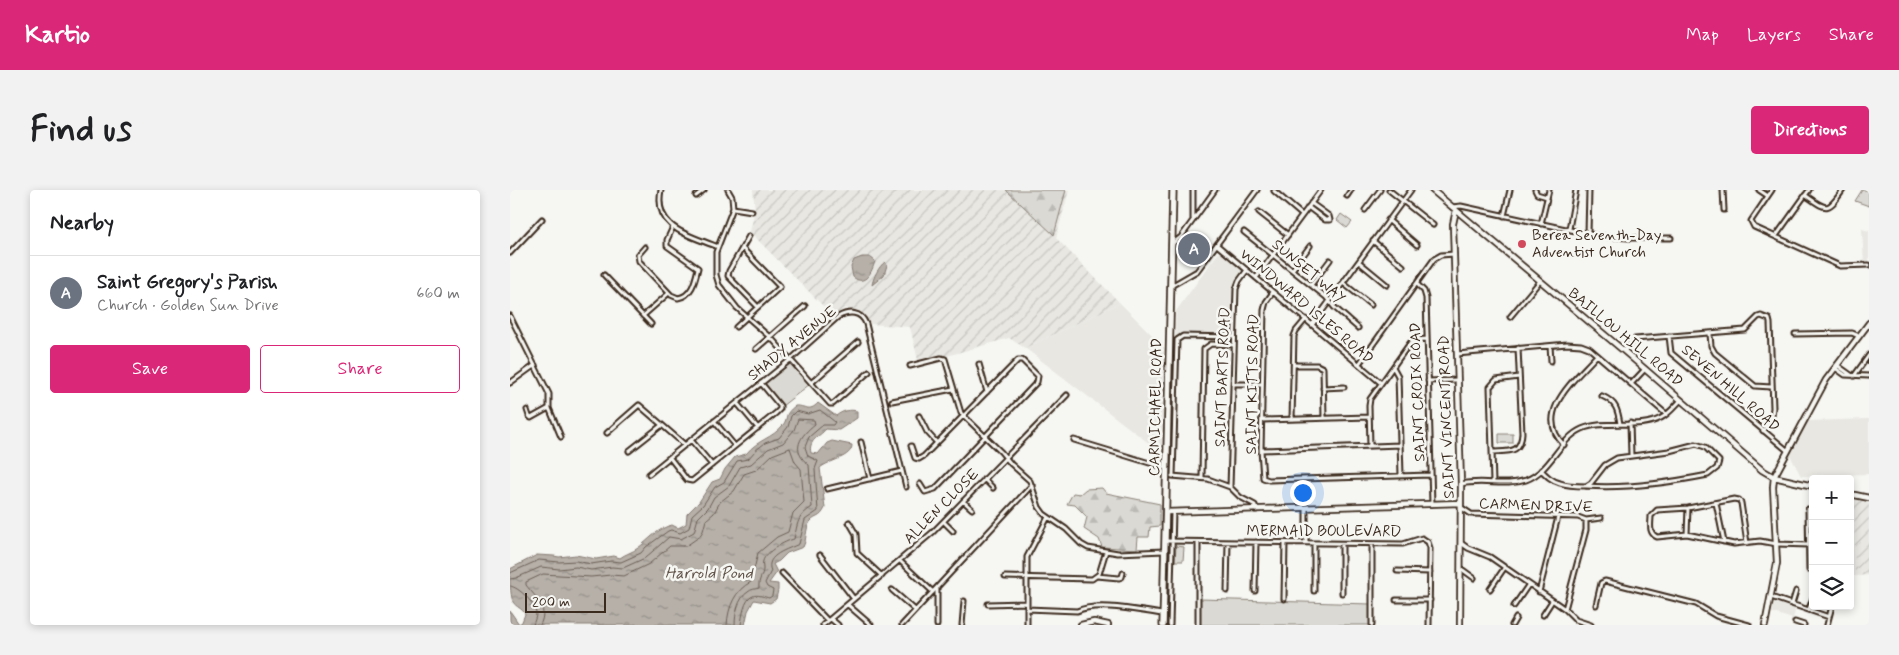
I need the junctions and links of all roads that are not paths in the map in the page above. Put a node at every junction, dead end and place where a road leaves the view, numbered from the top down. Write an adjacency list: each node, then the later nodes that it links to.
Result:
1 (661, 190): 48 (street)
2 (704, 190): 28 (street)
3 (728, 190): 35 (street)
4 (1173, 190): 57 (main road, CARMICHAEL ROAD)
5 (1193, 190): 45 (street)
6 (1215, 190): 45 (street)
7 (1257, 190): 58 (street)
8 (1313, 190): 26 (street)
9 (1321, 190): 26 (street)
10 (1351, 190): 29 (street)
11 (1380, 190): 37 (street)
12 (1389, 190): 32 (street)
13 (1410, 190): 32 (street)
14 (1432, 190): 36 (main road, BAILLOU HILL ROAD)
15 (1510, 190): 42 (street)
16 (1535, 190): 31 (street)
17 (1549, 190): 31 (street)
18 (1576, 190): 49 (street)
19 (1589, 190): 51 (street)
20 (1723, 190): 38 (street)
21 (1759, 190): 30 (street)
22 (1772, 190): 30 (street)
23 (1809, 190): 27 (street)
24 (1843, 190): 27 (street)
25 (1274, 191): 41 (street)
26 (1318, 194): 33 (street)
27 (1806, 195): 54 (street)
28 (696, 196)
29 (1346, 196)
30 (1768, 196): 54 (street)
31 (1547, 197): 46 (street)
32 (1402, 201): 44 (street); 47 (street)
33 (1311, 203): 34 (street); 34 (street)
34 (1308, 207): 41 (street)
35 (733, 208): 39 (street); 60 (street)
36 (1454, 208): 42 (street); 65 (main road, SAINT VINCENT ROAD); 75 (main road, BAILLOU HILL ROAD)
37 (1365, 210)
38 (1724, 210)
39 (752, 212)
40 (1259, 212): 52 (street)
41 (1302, 215): 52 (street)
42 (1504, 216): 46 (street)
43 (542, 220): 64 (street)
44 (1388, 220): 56 (street); 59 (street)
45 (1193, 221): 57 (street)
46 (1541, 224): 49 (street)
47 (1433, 225)
48 (673, 227): 60 (street); 82 (street)
49 (1569, 229): 51 (street)
50 (1244, 232): 66 (street, SUNSET WAY)
51 (1588, 234): 55 (street)
52 (1288, 235): 66 (street)
53 (749, 236): 63 (street)
54 (1776, 236): 69 (street)
55 (1671, 238)
56 (1373, 241): 68 (street); 70 (street)
57 (1172, 244): 80 (main road, CARMICHAEL ROAD)
58 (1217, 245): 71 (street, WINDWARD ISLES ROAD); 80 (street)
59 (1417, 245)
60 (718, 246): 90 (street)
61 (1310, 246): 72 (street)
62 (645, 247): 82 (street)
63 (742, 248): 86 (street); 86 (street)
64 (510, 253)
65 (1454, 254): 77 (street); 111 (main road, SAINT VINCENT ROAD)
66 (1273, 255): 72 (street, SUNSET WAY); 74 (street)
67 (1330, 260): 78 (street)
68 (1358, 262): 76 (street); 79 (street)
69 (1869, 265)
70 (1403, 266)
71 (1247, 270): 74 (street, WINDWARD ISLES ROAD); 101 (street, SAINT BARTS ROAD)
72 (1292, 270): 78 (street, SUNSET WAY)
73 (604, 275): 88 (street)
74 (1256, 278): 81 (street, WINDWARD ISLES ROAD)
75 (1540, 280): 89 (street); 110 (main road, BAILLOU HILL ROAD)
76 (1343, 283): 83 (street); 84 (street)
77 (1416, 284): 103 (street, SAINT CROIX ROAD); 117 (street)
78 (1311, 285): 83 (street, SUNSET WAY)
79 (1387, 285)
80 (1171, 286): 105 (main road, CARMICHAEL ROAD)
81 (1272, 292): 91 (street, WINDWARD ISLES ROAD); 135 (street, SAINT KITTS ROAD)
82 (669, 293): 88 (street)
83 (1330, 302): 94 (street); 96 (street, SUNSET WAY)
84 (1370, 305)
85 (805, 306): 100 (street)
86 (759, 307): 90 (street)
87 (510, 316): 118 (street)
88 (644, 316): 93 (street)
89 (1510, 317)
90 (747, 318): 95 (street); 100 (street)
91 (1306, 319): 94 (street, WINDWARD ISLES ROAD); 119 (street)
92 (1869, 323): 102 (main road)
93 (651, 324)
94 (1312, 325): 117 (street, WINDWARD ISLES ROAD)
95 (736, 327)
96 (1358, 328)
97 (1710, 334): 99 (street); 138 (street); 138 (street)
98 (1795, 334): 102 (street)
99 (1669, 336): 110 (street); 161 (street, SEVEN HILL ROAD)
100 (770, 337): 109 (street); 114 (street)
101 (1234, 337): 105 (street); 106 (street, SAINT BARTS ROAD)
102 (1859, 337): 121 (main road)
103 (1426, 339): 122 (street); 129 (street, SAINT CROIX ROAD)
104 (858, 342): 132 (street)
105 (1172, 345): 183 (main road, CARMICHAEL ROAD); 190 (street)
106 (1234, 345): 134 (street, SAINT BARTS ROAD); 191 (street)
107 (1550, 346): 108 (street); 112 (street); 115 (street)
108 (1518, 348): 111 (street); 127 (street)
109 (756, 349)
110 (1624, 351): 123 (main road, BAILLOU HILL ROAD)
111 (1457, 354): 128 (main road, SAINT VINCENT ROAD)
112 (1597, 355): 136 (street); 171 (street)
113 (1869, 355): 125 (street)
114 (790, 360): 131 (street, SHADY AVENUE); 132 (street); 185 (street, SHADY AVENUE)
115 (1551, 361)
116 (979, 364): 141 (street)
117 (1359, 364): 133 (street, WINDWARD ISLES ROAD)
118 (535, 365): 130 (street); 147 (street)
119 (1294, 365): 139 (street); 154 (street)
120 (910, 366): 140 (street)
121 (1836, 366): 125 (street); 177 (main road)
122 (1393, 367): 133 (street); 170 (street)
123 (1644, 369): 136 (street); 144 (main road, BAILLOU HILL ROAD)
124 (869, 372): 132 (street)
125 (1852, 376): 126 (street)
126 (1869, 376)
127 (1520, 377): 178 (street); 178 (street)
128 (1457, 380): 129 (street); 197 (main road, SAINT VINCENT ROAD)
129 (1428, 381): 187 (street, SAINT CROIX ROAD)
130 (510, 383)
131 (761, 383): 146 (street, SHADY AVENUE); 160 (street)
132 (811, 383)
133 (1381, 383): 152 (street)
134 (1233, 384): 135 (street); 202 (street, SAINT BARTS ROAD)
135 (1263, 384): 155 (street, SAINT KITTS ROAD)
136 (1631, 384): 149 (street)
137 (1344, 387): 139 (street)
138 (1772, 387): 161 (street)
139 (1323, 388): 153 (street)
140 (953, 389): 145 (street); 151 (street)
141 (986, 392): 151 (street); 163 (street)
142 (1067, 395): 181 (street, ALLEN CLOSE)
143 (1602, 396): 158 (street)
144 (1681, 400): 149 (street); 192 (main road, BAILLOU HILL ROAD)
145 (892, 401)
146 (737, 403): 156 (street, SHADY AVENUE); 160 (street)
147 (549, 408): 148 (street); 164 (street)
148 (527, 410)
149 (1666, 414): 157 (street)
150 (919, 416): 168 (street)
151 (964, 416): 163 (street); 168 (street)
152 (1369, 417): 153 (street); 174 (street)
153 (1324, 418): 154 (street)
154 (1292, 419): 155 (street)
155 (1262, 420): 175 (street, SAINT KITTS ROAD)
156 (714, 421): 165 (street, SHADY AVENUE); 172 (street)
157 (1630, 423): 158 (street); 179 (street)
158 (1620, 424): 171 (street)
159 (662, 425): 162 (street); 169 (street); 176 (street)
160 (758, 428): 172 (street)
161 (1763, 431): 177 (street, SEVEN HILL ROAD)
162 (607, 433)
163 (985, 436): 181 (street); 196 (street)
164 (561, 438)
165 (691, 440): 169 (street, SHADY AVENUE); 182 (street)
166 (1074, 440): 183 (street)
167 (861, 442): 193 (street)
168 (937, 443): 173 (street)
169 (685, 445): 180 (street, SHADY AVENUE)
170 (1400, 445): 174 (street); 189 (street)
171 (1564, 445): 184 (street)
172 (735, 446): 182 (street)
173 (911, 446)
174 (1370, 446): 175 (street)
175 (1261, 450): 189 (street, SAINT KITTS ROAD)
176 (629, 451)
177 (1788, 451): 192 (main road)
178 (1492, 452): 195 (street)
179 (1631, 455): 188 (street); 203 (street)
180 (670, 458): 182 (street); 186 (street, SHADY AVENUE)
181 (1005, 458): 194 (street, ALLEN CLOSE); 198 (street)
182 (712, 465)
183 (1167, 468): 190 (main road, CARMICHAEL ROAD)
184 (1541, 470): 195 (street); 200 (street)
185 (902, 471): 193 (street); 201 (street, SHADY AVENUE)
186 (649, 474)
187 (1430, 474): 189 (street); 210 (street, SAINT CROIX ROAD)
188 (1598, 474): 200 (street); 203 (street)
189 (1401, 475)
190 (1170, 476): 191 (street); 217 (main road, CARMICHAEL ROAD)
191 (1202, 477): 202 (street)
192 (1774, 477): 199 (main road, BAILLOU HILL ROAD); 241 (main road)
193 (870, 478): 205 (street)
194 (984, 479): 204 (street); 208 (street, ALLEN CLOSE)
195 (1492, 483): 197 (street)
196 (920, 484)
197 (1461, 484): 211 (main road, SAINT VINCENT ROAD)
198 (1032, 485): 219 (street); 261 (street)
199 (1809, 485)
200 (1586, 486): 203 (street)
201 (906, 487)
202 (1230, 487): 216 (street)
203 (1601, 487)
204 (993, 488)
205 (827, 489)
206 (1854, 495): 207 (main road)
207 (1869, 498)
208 (964, 501): 214 (street); 226 (street, ALLEN CLOSE)
209 (1716, 503): 213 (street); 233 (street); 237 (street)
210 (1432, 504): 211 (main road); 212 (main road)
211 (1461, 506): 218 (street, CARMEN DRIVE); 224 (main road, SAINT VINCENT ROAD)
212 (1306, 508): 216 (main road); 235 (street)
213 (1688, 508): 228 (street); 228 (street)
214 (972, 509)
215 (1808, 509): 223 (street)
216 (1256, 510): 217 (main road)
217 (1169, 512): 229 (main road, CARMICHAEL ROAD)
218 (1471, 514): 220 (street, CARMEN DRIVE); 224 (street, CARMEN DRIVE)
219 (1048, 517): 244 (street); 258 (street)
220 (1558, 517): 222 (street, CARMEN DRIVE); 270 (street)
221 (1601, 518): 222 (street, CARMEN DRIVE)
222 (1586, 520): 285 (street)
223 (1810, 520)
224 (1461, 521): 236 (main road, SAINT VINCENT ROAD)
225 (849, 522): 255 (street)
226 (944, 522): 227 (street); 248 (street, ALLEN CLOSE)
227 (953, 531)
228 (1687, 534): 233 (street)
229 (1168, 541): 230 (street, MERMAID BOULEVARD); 245 (main road, CARMICHAEL ROAD); 305 (street)
230 (1198, 542): 231 (street, MERMAID BOULEVARD); 306 (street)
231 (1228, 542): 232 (street, MERMAID BOULEVARD); 264 (street)
232 (1256, 542): 234 (street, MERMAID BOULEVARD); 265 (street)
233 (1724, 542): 237 (street)
234 (1285, 543): 235 (street, MERMAID BOULEVARD); 272 (street)
235 (1306, 543): 238 (street, MERMAID BOULEVARD)
236 (1461, 543): 243 (street); 247 (main road, SAINT VINCENT ROAD)
237 (1747, 543): 241 (street)
238 (1314, 544): 239 (street, MERMAID BOULEVARD); 266 (street)
239 (1342, 544): 240 (street, MERMAID BOULEVARD); 269 (street)
240 (1372, 544): 253 (street, MERMAID BOULEVARD); 307 (street)
241 (1777, 544): 242 (street); 271 (main road)
242 (1809, 545)
243 (1471, 550): 247 (street); 249 (street)
244 (1106, 551): 245 (street); 256 (street)
245 (1164, 551): 289 (main road, CARMICHAEL ROAD)
246 (820, 555): 273 (street)
247 (1461, 556): 250 (main road, SAINT VINCENT ROAD)
248 (900, 561): 255 (street, ALLEN CLOSE); 268 (street)
249 (1505, 567): 260 (street); 262 (street)
250 (1461, 570): 259 (street); 309 (main road, SAINT VINCENT ROAD)
251 (1396, 571): 253 (street)
252 (1123, 572): 256 (street)
253 (1430, 572): 275 (street, MERMAID BOULEVARD)
254 (782, 573): 293 (street)
255 (882, 576): 273 (street, ALLEN CLOSE)
256 (1097, 576): 258 (street)
257 (1004, 577): 258 (street)
258 (1028, 578): 279 (street)
259 (1474, 578)
260 (1529, 584): 270 (street); 283 (street)
261 (937, 588): 268 (street); 299 (street)
262 (1490, 589)
263 (892, 590): 286 (street)
264 (1227, 591)
265 (1256, 591)
266 (1314, 591)
267 (1796, 591): 280 (street)
268 (933, 592): 286 (street)
269 (1342, 592)
270 (1539, 592): 277 (street)
271 (1771, 597): 280 (street); 313 (main road)
272 (1284, 599)
273 (854, 600): 281 (street, ALLEN CLOSE)
274 (1396, 600): 275 (street)
275 (1430, 600): 308 (street, MERMAID BOULEVARD)
276 (964, 601): 300 (street)
277 (1552, 601): 285 (street); 290 (street)
278 (988, 604): 279 (street)
279 (1027, 604): 284 (street)
280 (1792, 604): 287 (street)
281 (848, 605): 293 (street, ALLEN CLOSE); 297 (street)
282 (1596, 605): 312 (street)
283 (1514, 606)
284 (1027, 609): 289 (street); 301 (street)
285 (1564, 609): 311 (street)
286 (915, 610): 298 (street)
287 (1809, 610): 291 (street)
288 (1831, 610): 291 (street)
289 (1163, 614): 304 (main road, CARMICHAEL ROAD)
290 (1543, 615)
291 (1829, 617): 315 (street)
292 (1516, 618): 310 (street)
293 (829, 620): 295 (street, ALLEN CLOSE); 296 (street)
294 (1795, 622): 314 (street)
295 (823, 625)
296 (838, 625)
297 (871, 625)
298 (902, 625)
299 (937, 625)
300 (962, 625)
301 (1027, 625)
302 (1081, 625): 303 (main road)
303 (1108, 625)
304 (1163, 625)
305 (1170, 625)
306 (1198, 625)
307 (1372, 625)
308 (1429, 625)
309 (1460, 625)
310 (1512, 625)
311 (1591, 625)
312 (1749, 625)
313 (1764, 625)
314 (1804, 625)
315 (1826, 625)

